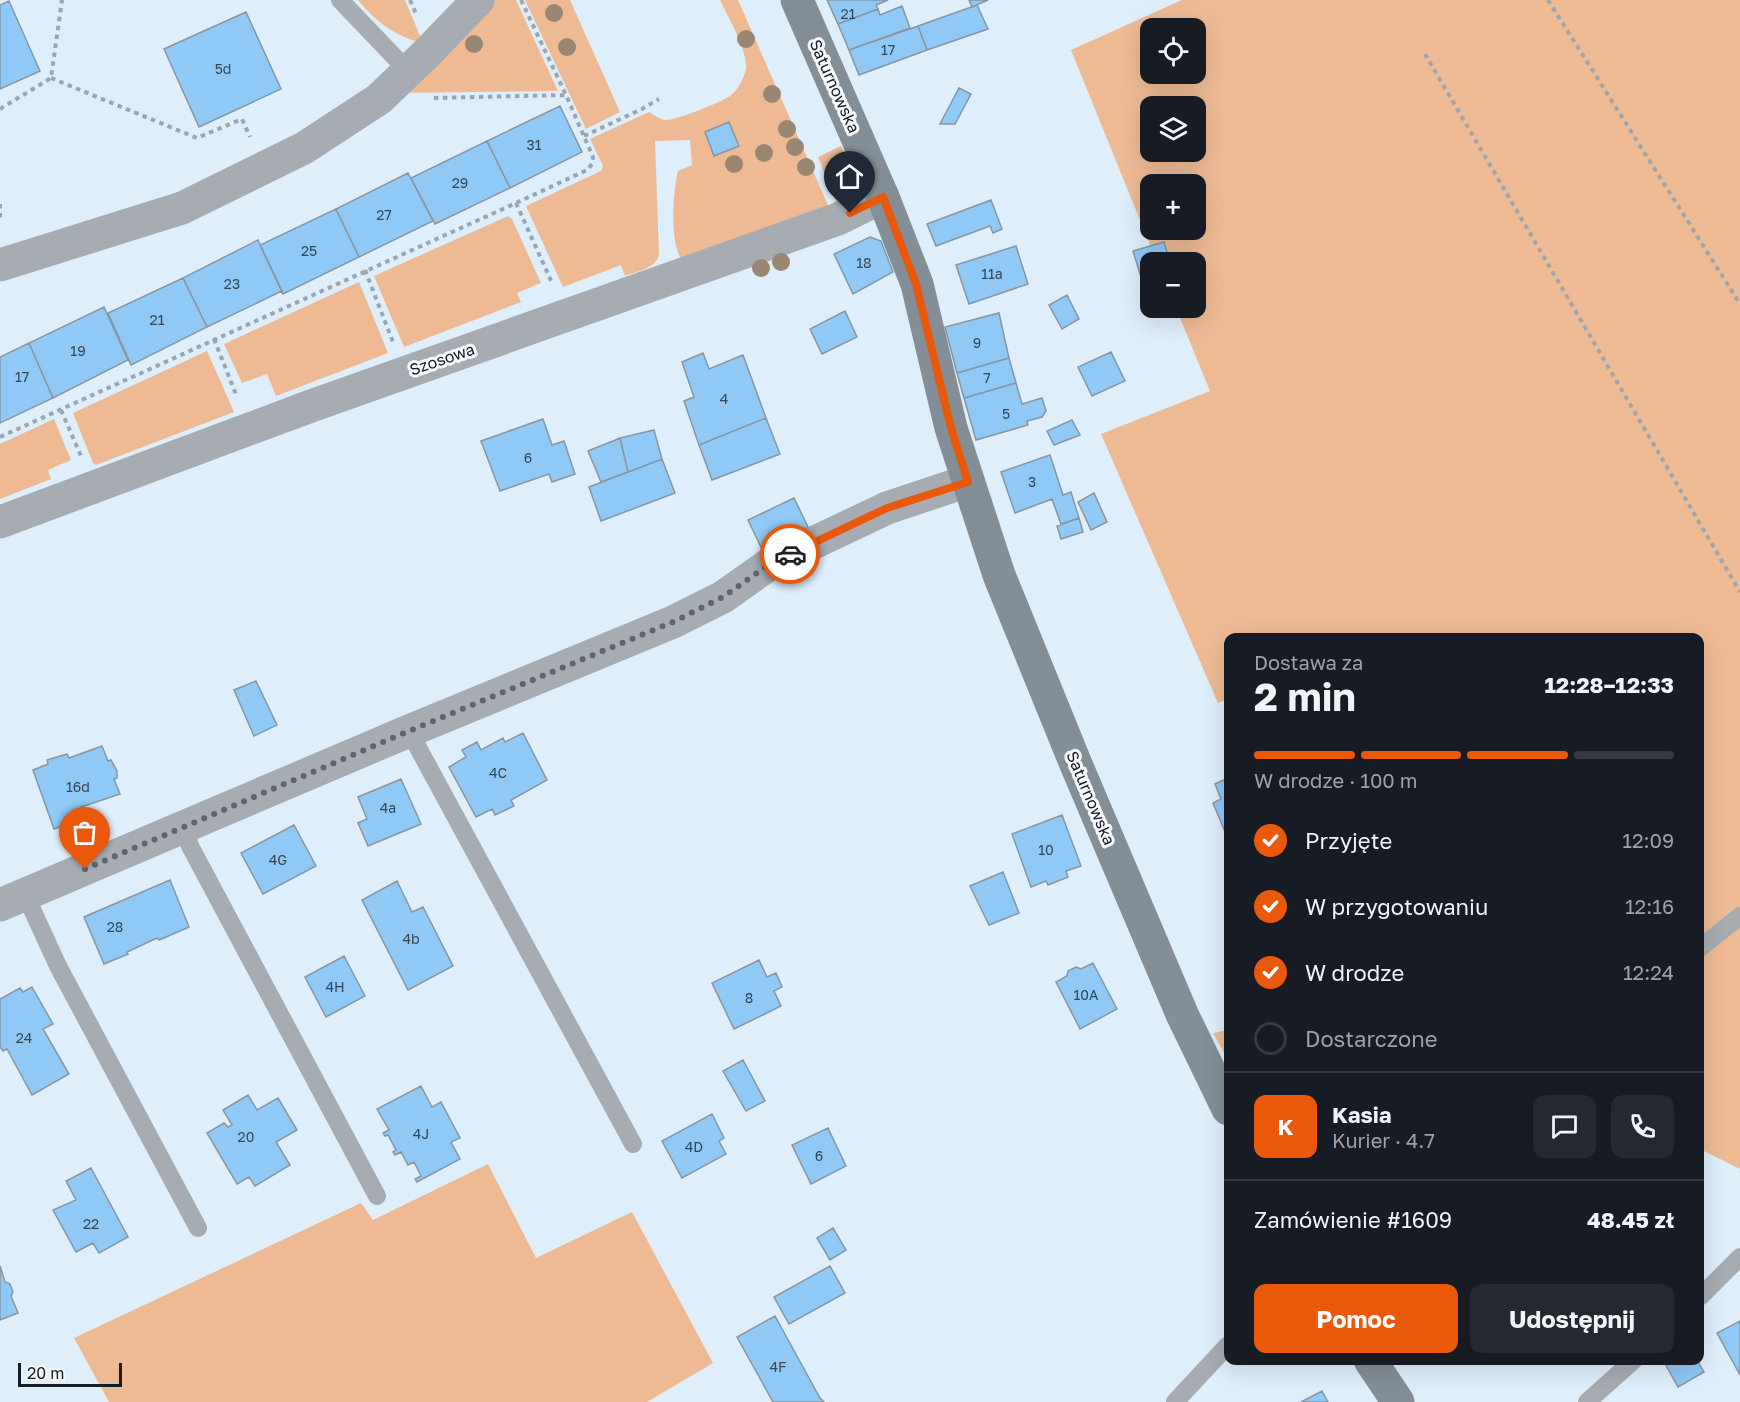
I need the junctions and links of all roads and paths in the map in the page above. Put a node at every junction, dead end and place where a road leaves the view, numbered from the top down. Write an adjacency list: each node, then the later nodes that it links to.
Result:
1 (62, 0): 9 (path)
2 (340, 0): 8 (lane)
3 (478, 0): 8 (street)
4 (521, 0): 10 (path)
5 (797, 0): 16 (street, Saturnowska)
6 (1548, 0): 22 (path)
7 (1425, 54): 32 (path)
8 (408, 71): 11 (street)
9 (51, 78): 13 (path); 15 (path)
10 (566, 95): 11 (path); 14 (path)
11 (379, 99): 15 (street)
12 (659, 99): 14 (path)
13 (0, 109)
14 (584, 136): 17 (path)
15 (263, 169): 20 (street)
16 (883, 197): 23 (street, Szosowa); 29 (street, Saturnowska)
17 (516, 203): 21 (path); 23 (path)
18 (0, 204): 19 (path)
19 (0, 221)
20 (0, 265)
21 (366, 270): 24 (path); 25 (path)
22 (1740, 304)
23 (566, 315): 25 (street, Szosowa)
24 (214, 339): 26 (path); 27 (path)
25 (405, 372): 27 (street, Szosowa)
26 (61, 410): 28 (path); 30 (path)
27 (250, 429): 30 (street, Szosowa)
28 (0, 437)
29 (968, 482): 33 (street); 38 (street, Saturnowska)
30 (94, 487): 31 (street, Szosowa)
31 (0, 522)
32 (1740, 592)
33 (409, 731): 34 (street); 39 (lane)
34 (184, 827): 35 (street); 40 (lane)
35 (13, 899): 41 (lane)
36 (1740, 916): 37 (lane)
37 (1704, 945)
38 (1224, 1094)
39 (633, 1144)
40 (377, 1196)
41 (198, 1228)
42 (1740, 1257): 43 (lane)
43 (1704, 1293)
44 (1224, 1349): 47 (lane)
45 (1373, 1365): 48 (street)
46 (1628, 1365): 49 (lane)
47 (1175, 1402)
48 (1398, 1402)
49 (1587, 1402)

